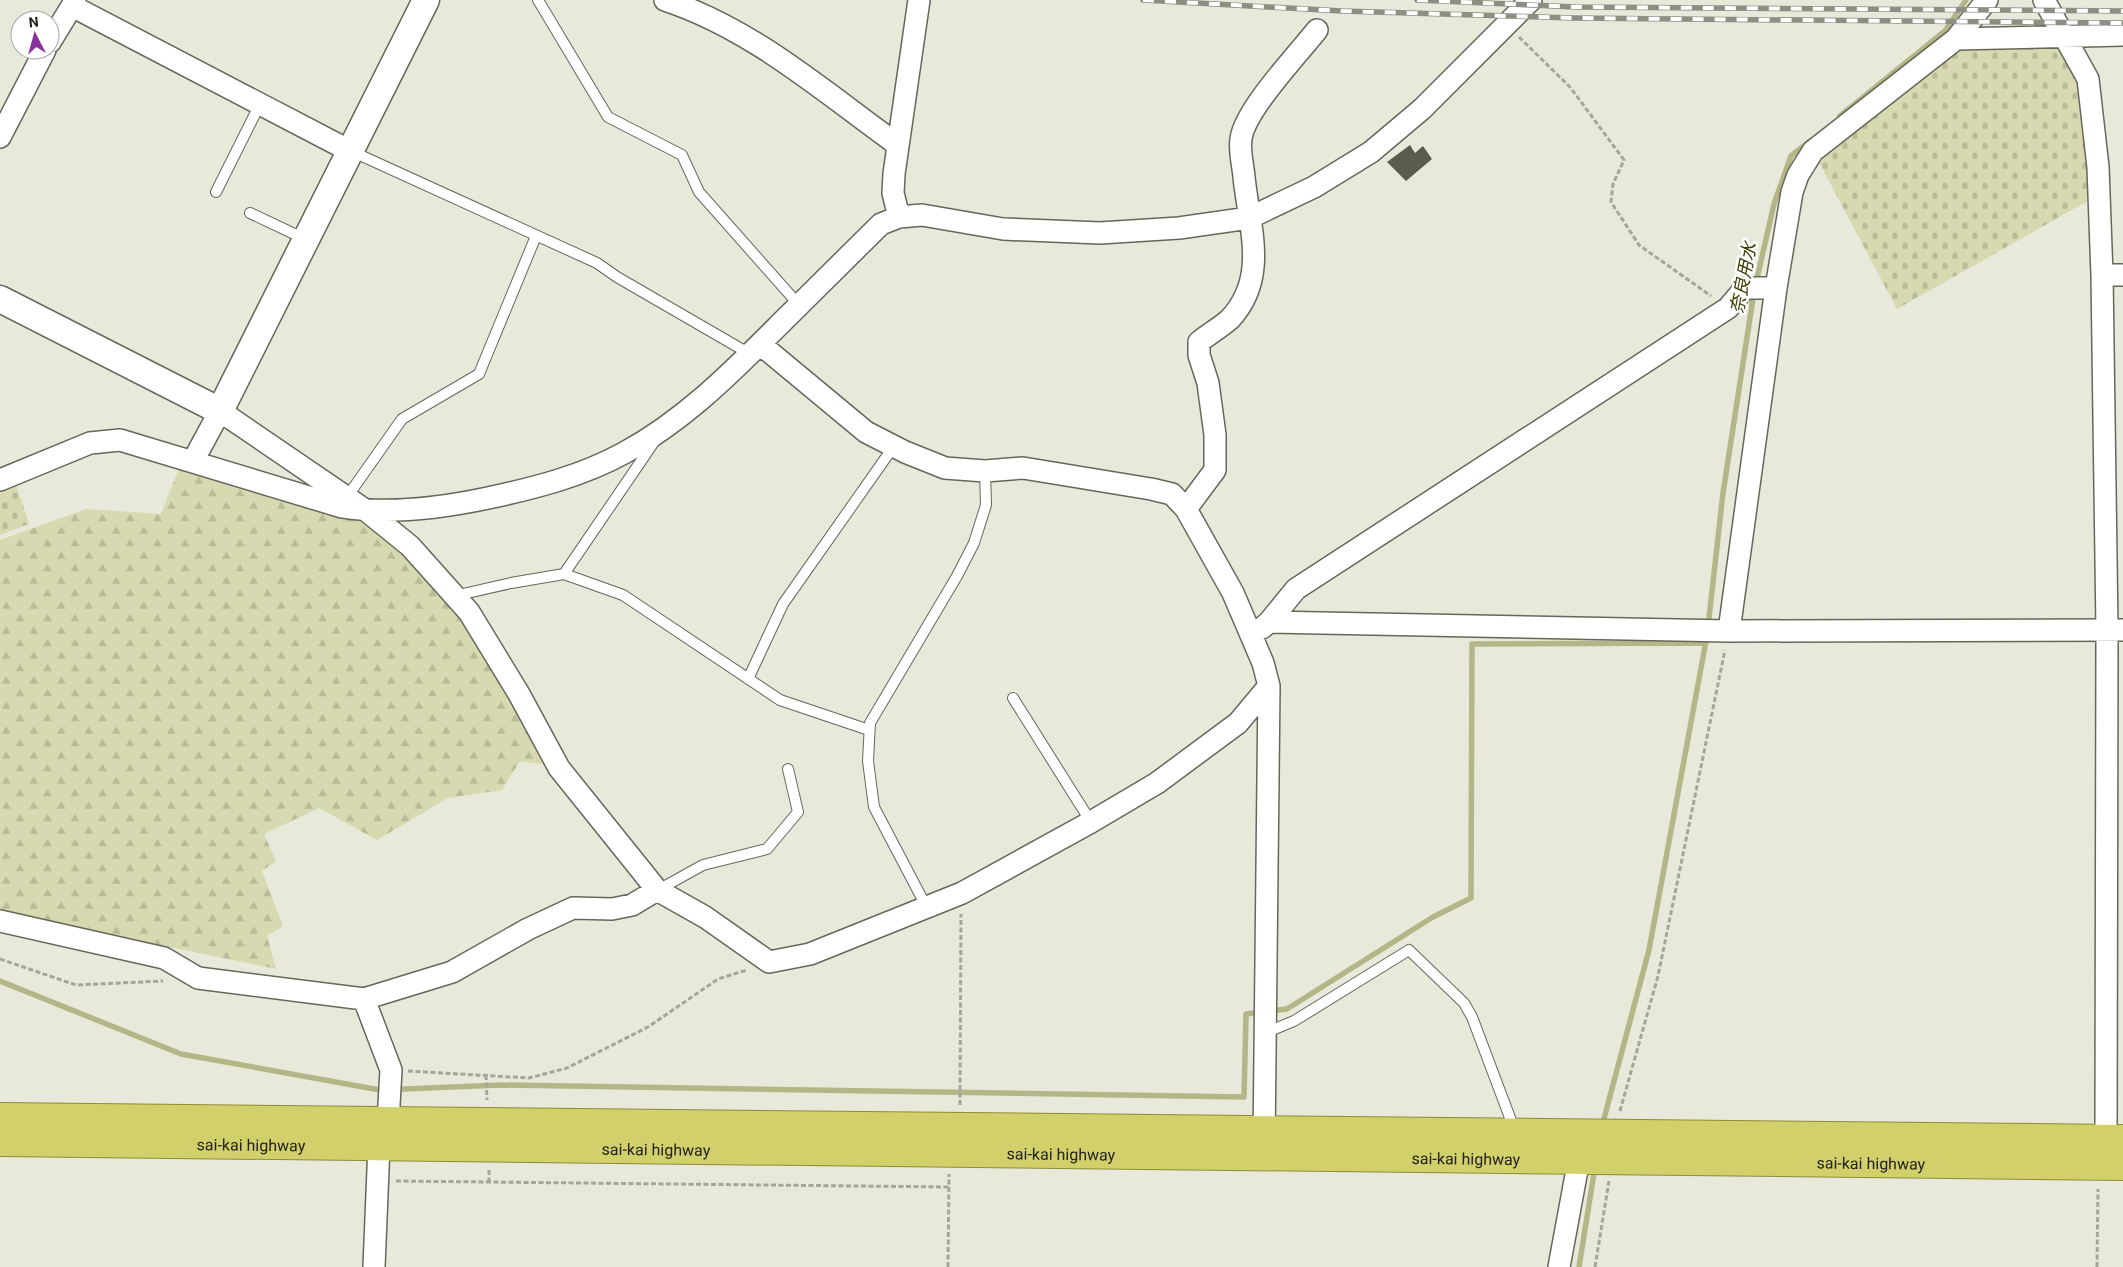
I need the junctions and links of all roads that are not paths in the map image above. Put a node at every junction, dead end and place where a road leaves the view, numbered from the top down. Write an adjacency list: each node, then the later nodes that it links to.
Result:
1 (426, 0): 18 (street)
2 (538, 0): 29 (lane)
3 (665, 0): 17 (street)
4 (919, 0): 17 (street)
5 (1531, 0): 22 (street)
6 (1987, 0): 13 (street)
7 (2044, 0): 12 (street)
8 (73, 3): 9 (street); 15 (street)
9 (60, 25)
10 (1317, 30): 22 (street)
11 (2123, 35): 12 (street)
12 (2064, 36): 13 (street); 25 (street)
13 (1956, 39): 27 (street)
14 (40, 60): 16 (street)
15 (260, 104): 18 (street); 19 (lane)
16 (0, 137)
17 (898, 145): 21 (street)
18 (350, 151): 23 (lane); 24 (street)
19 (216, 192)
20 (250, 213): 24 (lane)
21 (899, 217): 22 (street); 29 (street)
22 (1248, 218): 38 (street)
23 (536, 236): 30 (lane); 37 (lane)
24 (306, 239): 31 (street)
25 (2102, 275): 26 (street); 43 (street)
26 (2123, 275)
27 (1762, 288): 42 (street); 44 (street)
28 (0, 299): 31 (street)
29 (799, 305): 30 (street)
30 (755, 349): 32 (street); 33 (street)
31 (220, 411): 34 (street); 37 (street)
32 (661, 430): 39 (street); 40 (lane)
33 (894, 446): 35 (street); 46 (lane)
34 (193, 461): 36 (street); 39 (street)
35 (985, 471): 38 (street); 49 (lane)
36 (0, 480)
37 (347, 497): 39 (street)
38 (1186, 509): 45 (street)
39 (368, 512): 41 (street)
40 (564, 574): 41 (lane); 46 (lane)
41 (454, 596): 52 (street)
42 (1270, 622): 44 (street); 45 (street)
43 (2115, 630): 44 (street); 60 (street)
44 (1730, 631)
45 (1251, 636): 47 (street)
46 (748, 679): 49 (lane)
47 (1268, 686): 51 (street); 56 (street)
48 (1013, 698): 51 (lane)
49 (869, 730): 53 (lane)
50 (788, 769): 52 (lane)
51 (1091, 822): 53 (street)
52 (657, 890): 53 (street); 55 (street)
53 (926, 906)
54 (0, 921): 55 (street)
55 (364, 999): 59 (street)
56 (1265, 1029): 58 (lane); 62 (street)
57 (0, 1117): 59 (highway, sai-kai highway)
58 (1515, 1132): 62 (highway, sai-kai highway); 63 (highway, sai-kai highway)
59 (384, 1133): 61 (highway, sai-kai highway); 62 (highway, sai-kai highway); 62 (highway, sai-kai highway); 65 (street)
60 (2115, 1139): 63 (highway, sai-kai highway)
61 (0, 1142)
62 (1264, 1143): 63 (highway, sai-kai highway)
63 (1601, 1148): 64 (highway, sai-kai highway); 66 (street)
64 (2110, 1166)
65 (374, 1267)
66 (1559, 1267)

